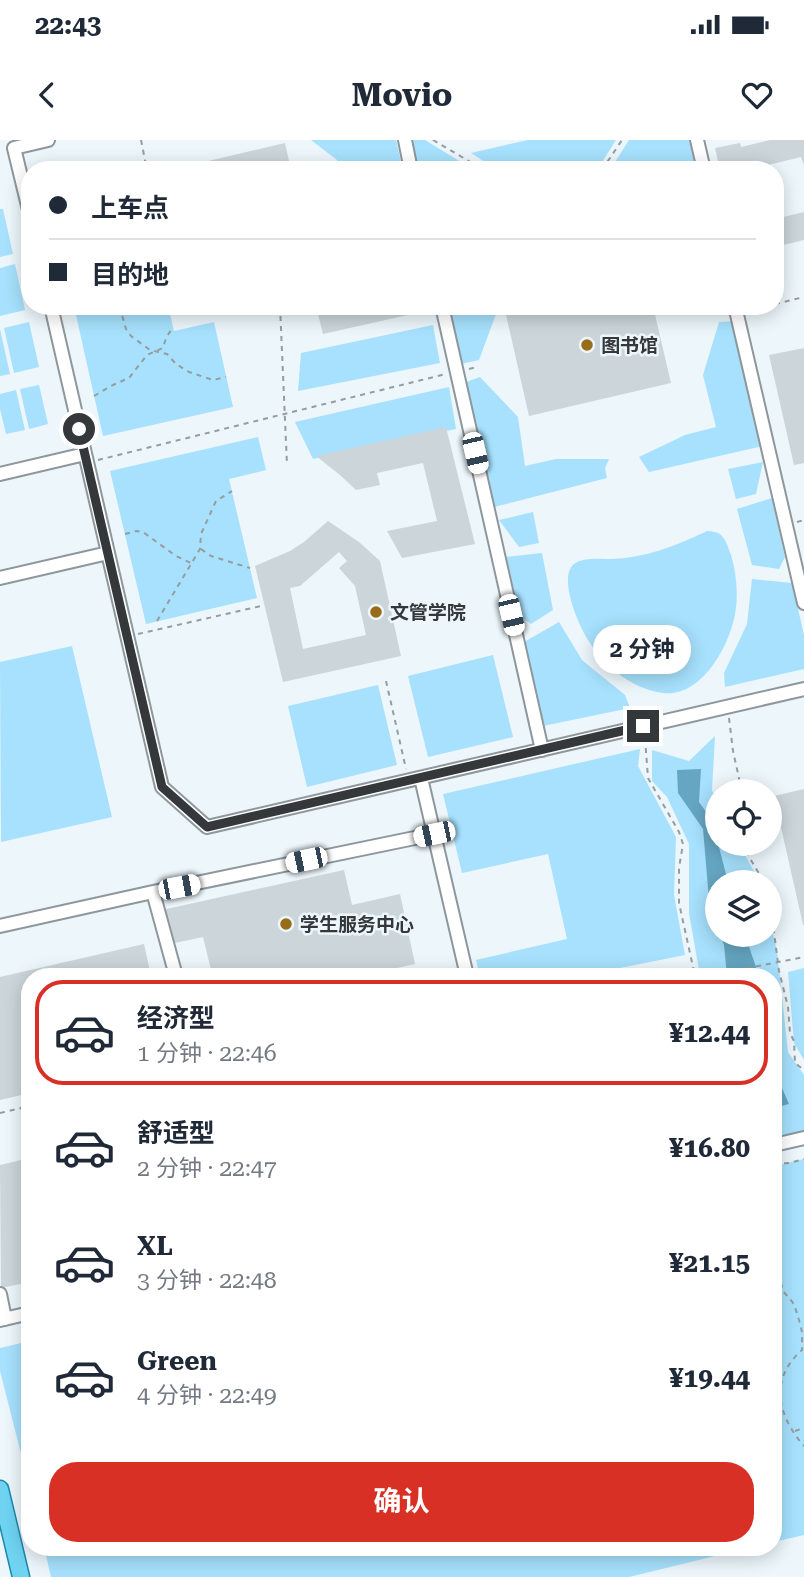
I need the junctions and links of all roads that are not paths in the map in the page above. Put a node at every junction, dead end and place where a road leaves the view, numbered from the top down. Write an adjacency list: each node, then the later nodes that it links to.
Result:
1 (48, 140): 6 (lane)
2 (405, 140): 4 (lane)
3 (697, 140): 5 (lane)
4 (409, 161)
5 (702, 161)
6 (21, 177)
7 (53, 315): 10 (lane)
8 (444, 315): 16 (lane)
9 (737, 315): 14 (lane)
10 (86, 458): 11 (lane); 12 (lane)
11 (0, 474)
12 (108, 553): 13 (lane); 17 (lane)
13 (0, 578)
14 (804, 603)
15 (804, 689): 16 (lane)
16 (542, 750): 17 (lane)
17 (415, 779): 18 (lane)
18 (434, 834): 19 (lane); 22 (lane)
19 (153, 892): 20 (lane); 21 (lane)
20 (0, 926)
21 (174, 968)
22 (465, 968)
23 (804, 1138): 24 (lane)
24 (782, 1143)
25 (0, 1294): 27 (lane)
26 (21, 1315): 27 (lane)
27 (3, 1319)
28 (0, 1489): 29 (main road)
29 (21, 1577)

